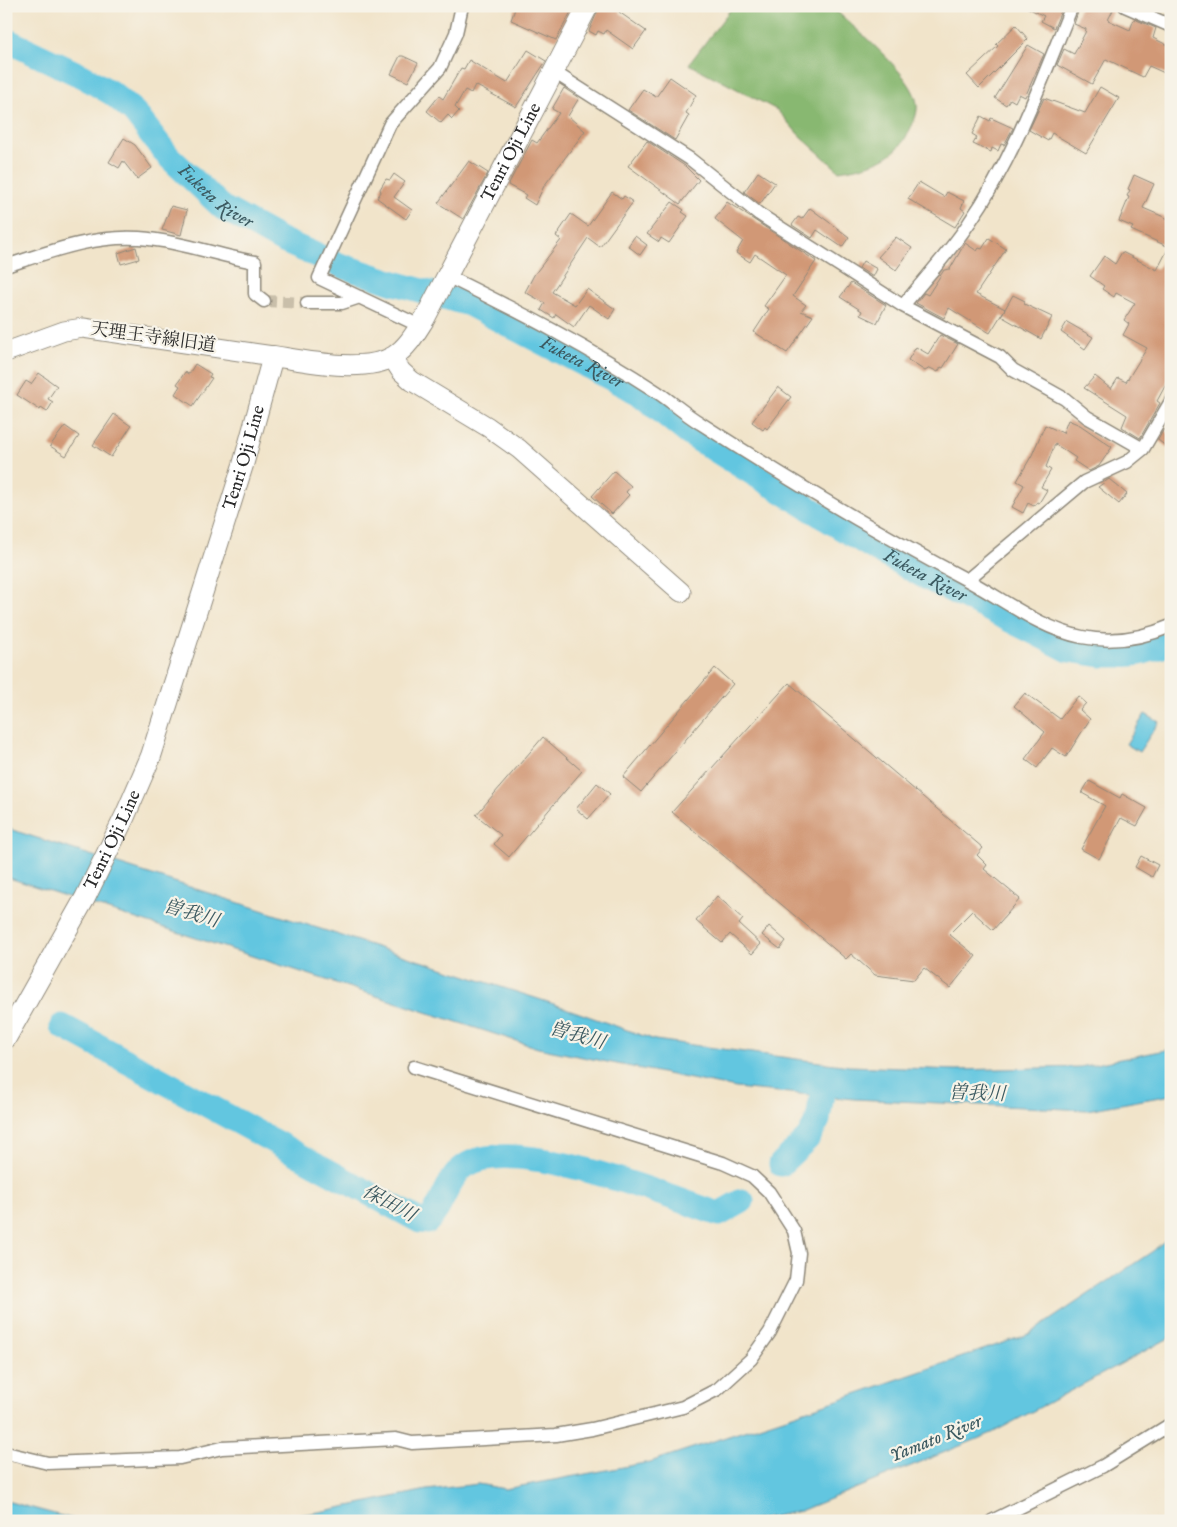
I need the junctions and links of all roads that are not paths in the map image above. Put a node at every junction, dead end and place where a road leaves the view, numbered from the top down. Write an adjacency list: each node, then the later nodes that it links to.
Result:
1 (462, 6): 9 (street)
2 (588, 6): 6 (main road, Tenri Oji Line)
3 (1072, 6): 12 (street)
4 (1125, 6): 5 (street)
5 (1171, 26)
6 (554, 72): 8 (main road, Tenri Oji Line); 12 (street)
7 (6, 266): 10 (street)
8 (444, 280): 13 (main road, Tenri Oji Line); 19 (street)
9 (360, 297): 11 (street); 13 (street)
10 (264, 300)
11 (307, 303)
12 (902, 306): 18 (street)
13 (420, 326): 16 (main road, Tenri Oji Line)
14 (6, 352): 15 (street, 天理王寺線旧道)
15 (273, 356): 16 (main road); 22 (main road, Tenri Oji Line)
16 (392, 357): 20 (street)
17 (1171, 401): 18 (street)
18 (1143, 449): 19 (street)
19 (966, 580): 21 (street)
20 (681, 592)
21 (1171, 626)
22 (6, 1038)
23 (414, 1067): 25 (street)
24 (1171, 1424): 26 (street)
25 (6, 1453)
26 (992, 1521)

